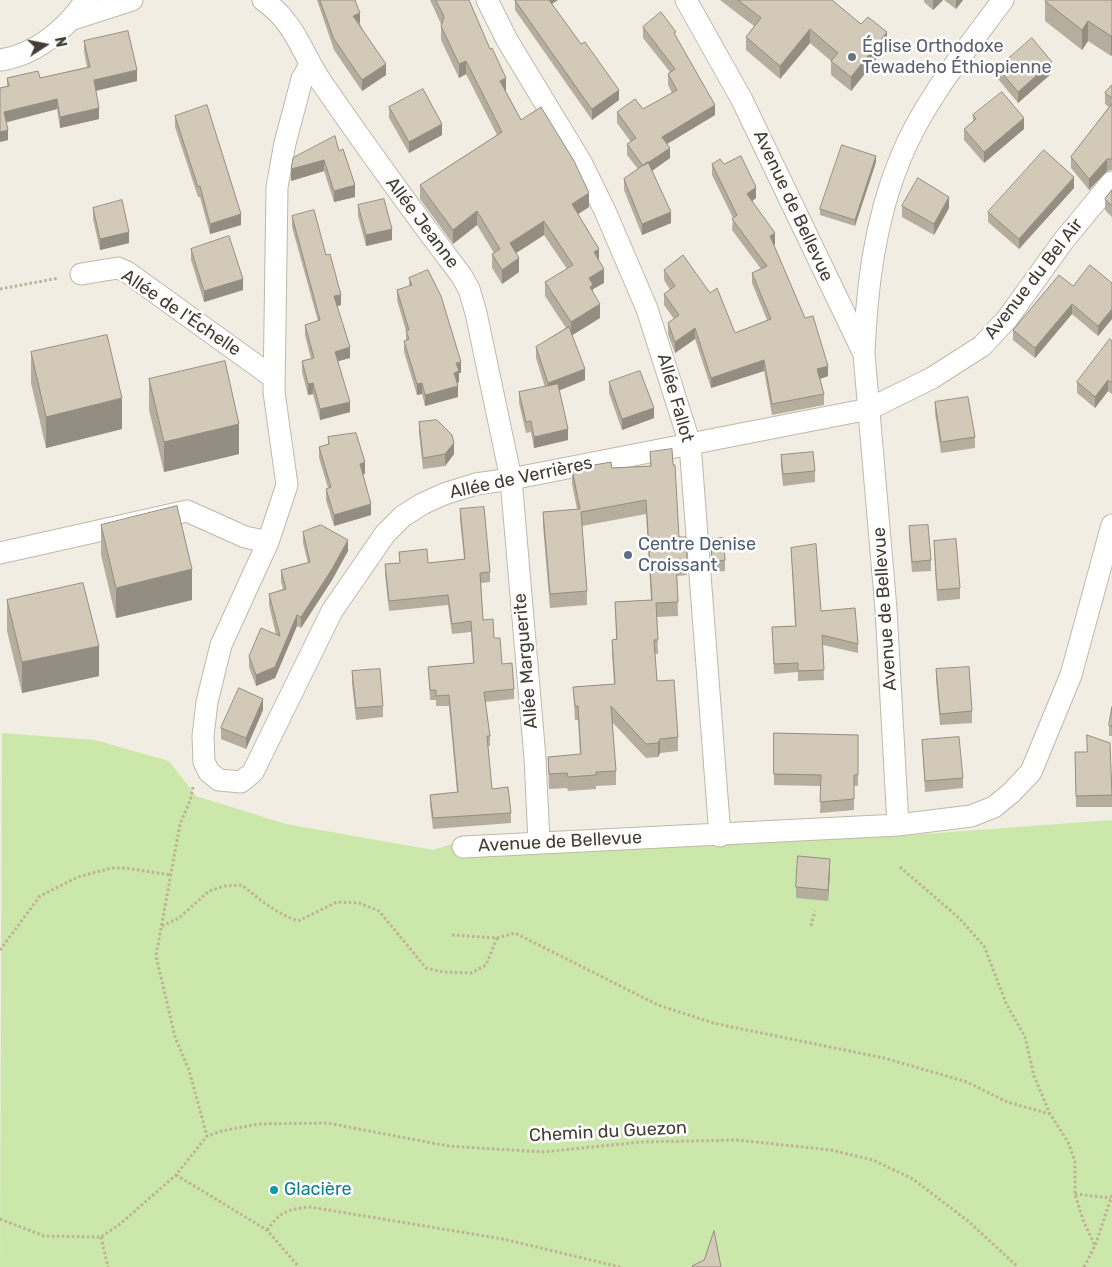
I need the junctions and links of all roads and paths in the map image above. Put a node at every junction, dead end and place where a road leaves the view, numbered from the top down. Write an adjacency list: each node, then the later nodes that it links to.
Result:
1 (86, 0): 7 (street)
2 (132, 0): 7 (street)
3 (263, 0): 9 (street, Allée Jeanne)
4 (487, 0): 16 (street, Allée Fallot)
5 (686, 0): 13 (street, Avenue de Bellevue)
6 (1003, 0): 13 (street)
7 (73, 19): 8 (street)
8 (0, 60)
9 (310, 64): 14 (street); 17 (street, Allée Jeanne)
10 (1112, 182): 15 (street, Avenue du Bel Air)
11 (81, 274): 12 (path); 14 (street, Allée de l'Échelle)
12 (0, 289)
13 (864, 354): 15 (street, Avenue de Bellevue)
14 (274, 378): 19 (street)
15 (869, 409): 16 (street, Allée de Verrières); 22 (street, Avenue de Bellevue)
16 (690, 444): 17 (street, Allée de Verrières); 23 (street, Allée Fallot)
17 (511, 479): 21 (street, Allée de Verrières); 24 (street, Allée Marguerite)
18 (1112, 525): 22 (street)
19 (268, 542): 20 (street); 21 (street)
20 (0, 553)
21 (208, 772): 27 (path)
22 (898, 825): 23 (street, Avenue de Bellevue)
23 (720, 836): 24 (street, Avenue de Bellevue)
24 (539, 842): 25 (street, Avenue de Bellevue)
25 (463, 847)
26 (900, 867): 34 (path)
27 (171, 875): 29 (path); 33 (path)
28 (815, 911): 30 (path)
29 (162, 926): 32 (path); 35 (path)
30 (811, 926)
31 (452, 935): 32 (path)
32 (496, 938): 34 (path)
33 (0, 950)
34 (1050, 1114): 37 (path)
35 (207, 1136): 36 (path); 46 (path, Chemin du Guezon)
36 (176, 1175): 40 (path); 41 (path)
37 (1075, 1194): 38 (path); 42 (path)
38 (1111, 1196): 42 (path)
39 (0, 1220): 41 (path)
40 (267, 1230): 44 (path); 45 (path)
41 (100, 1237): 43 (path)
42 (1095, 1246): 47 (path)
43 (108, 1267)
44 (299, 1267)
45 (620, 1267)
46 (1018, 1267)
47 (1084, 1267)

